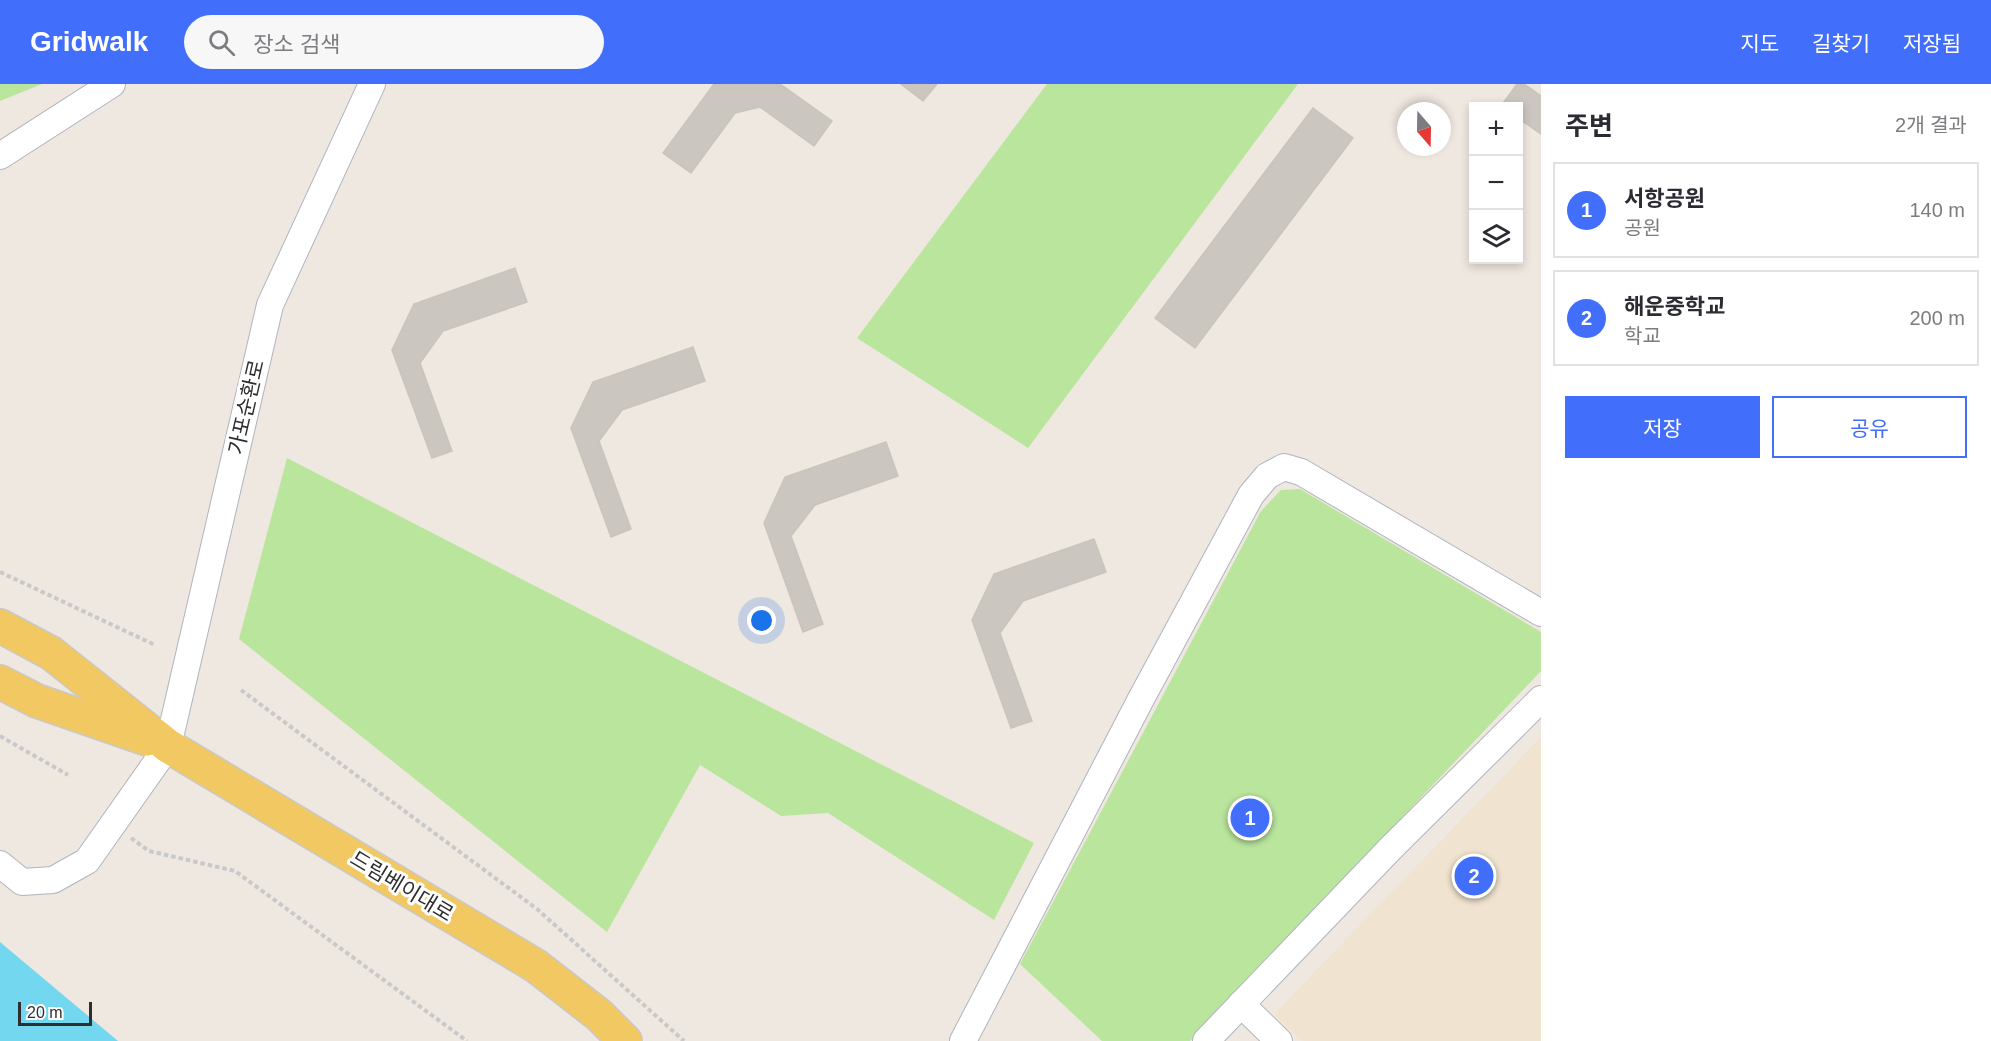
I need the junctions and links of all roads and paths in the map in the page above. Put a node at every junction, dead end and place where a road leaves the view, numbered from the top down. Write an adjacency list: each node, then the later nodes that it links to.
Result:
1 (111, 84): 3 (street)
2 (372, 84): 12 (street, 가포순환로)
3 (0, 156)
4 (0, 572): 7 (path)
5 (1541, 612): 20 (street)
6 (0, 626): 12 (main road, 드림베이대로)
7 (155, 645)
8 (0, 682): 12 (main road, 드림베이대로)
9 (242, 690): 19 (path)
10 (1541, 699): 16 (street)
11 (0, 736): 13 (path)
12 (168, 746): 14 (street); 18 (main road, 드림베이대로)
13 (68, 775)
14 (114, 825): 15 (street); 17 (path)
15 (0, 864)
16 (1241, 1004): 21 (street); 22 (street)
17 (467, 1041)
18 (625, 1041)
19 (684, 1041)
20 (963, 1041)
21 (1206, 1041)
22 (1279, 1041)

